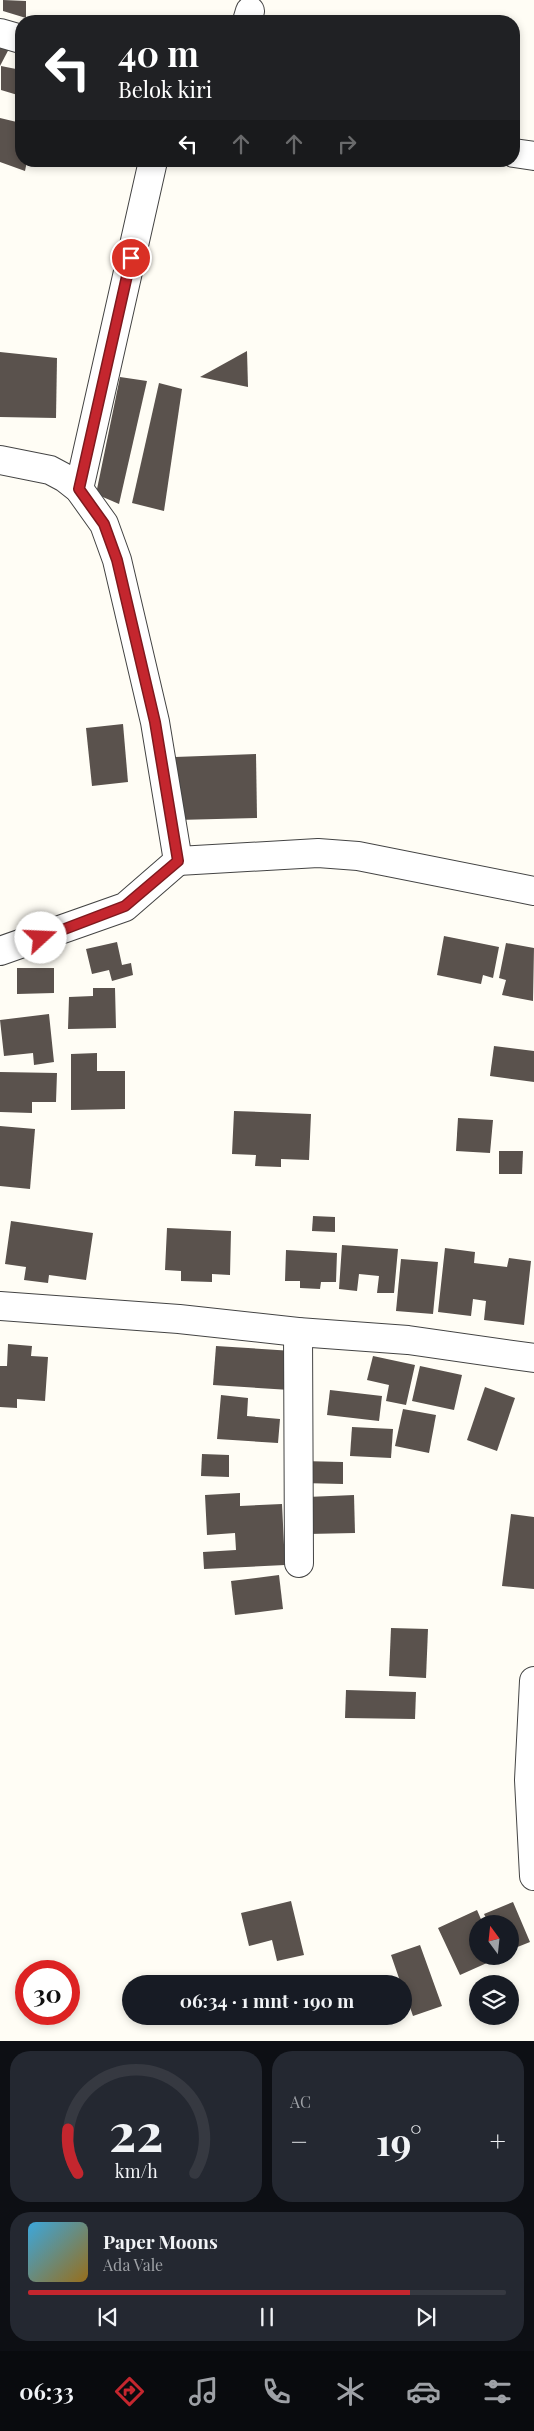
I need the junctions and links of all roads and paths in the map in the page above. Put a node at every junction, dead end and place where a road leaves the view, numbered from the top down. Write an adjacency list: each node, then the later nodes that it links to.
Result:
1 (0, 33): 2 (street)
2 (15, 37)
3 (520, 153): 4 (street)
4 (534, 156)
5 (151, 167): 7 (street)
6 (0, 460): 7 (street)
7 (79, 489): 8 (street)
8 (178, 861): 9 (street); 10 (street)
9 (534, 891)
10 (0, 951)
11 (0, 1306): 12 (street)
12 (298, 1332): 13 (street); 14 (street)
13 (534, 1358)
14 (299, 1563)
15 (534, 1681): 16 (street)
16 (534, 1876)

